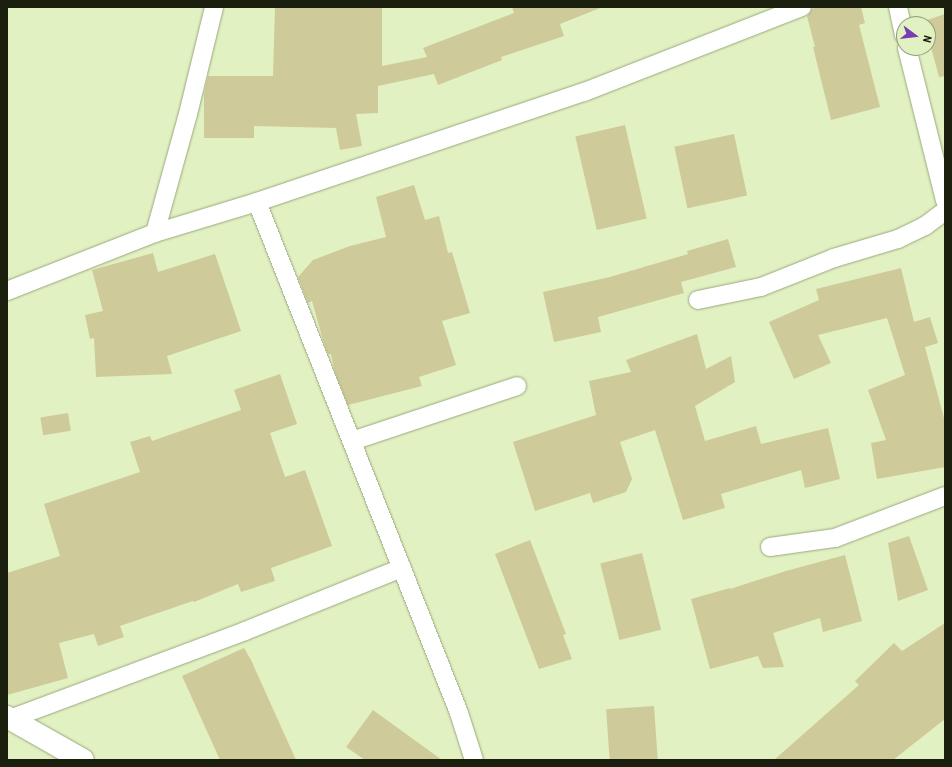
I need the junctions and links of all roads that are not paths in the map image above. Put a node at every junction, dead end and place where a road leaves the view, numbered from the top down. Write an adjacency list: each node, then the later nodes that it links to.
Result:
1 (214, 7): 7 (street)
2 (802, 7): 5 (street)
3 (909, 56): 4 (street)
4 (945, 200)
5 (257, 202): 7 (street); 11 (street)
6 (945, 211): 9 (street)
7 (155, 233): 8 (street)
8 (7, 291)
9 (698, 300)
10 (517, 386): 11 (street)
11 (352, 441): 14 (street)
12 (945, 496): 13 (street)
13 (770, 547)
14 (402, 568): 15 (street); 17 (street)
15 (9, 718): 16 (street)
16 (83, 760)
17 (474, 760)

